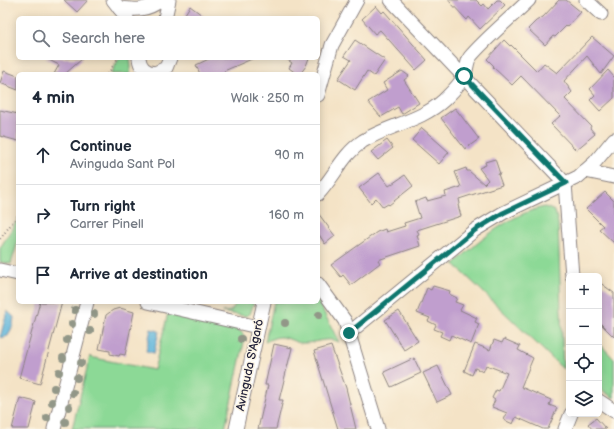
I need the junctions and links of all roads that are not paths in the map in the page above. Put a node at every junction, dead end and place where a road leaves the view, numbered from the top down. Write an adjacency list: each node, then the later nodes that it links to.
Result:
1 (161, 0): 7 (street)
2 (169, 0): 9 (street)
3 (357, 0): 15 (street)
4 (391, 0): 14 (street)
5 (530, 0): 14 (street)
6 (586, 0): 8 (street)
7 (120, 9)
8 (601, 14)
9 (165, 16)
10 (139, 60): 12 (street)
11 (170, 60): 13 (street)
12 (144, 72)
13 (162, 72)
14 (464, 76): 19 (street); 20 (street)
15 (320, 87)
16 (614, 140): 17 (street)
17 (585, 171): 18 (street); 19 (street)
18 (614, 177)
19 (566, 183): 22 (street); 29 (street)
20 (320, 192)
21 (0, 270): 23 (street)
22 (572, 273)
23 (16, 274)
24 (320, 287): 29 (street)
25 (86, 304): 33 (street)
26 (157, 304): 28 (street)
27 (264, 304): 28 (street, Avinguda S'Agaró)
28 (258, 327): 34 (street, Avinguda S'Agaró)
29 (349, 333): 35 (street)
30 (602, 403): 31 (street)
31 (614, 411)
32 (570, 417): 36 (street)
33 (54, 429)
34 (236, 429)
35 (378, 429)
36 (565, 429)

